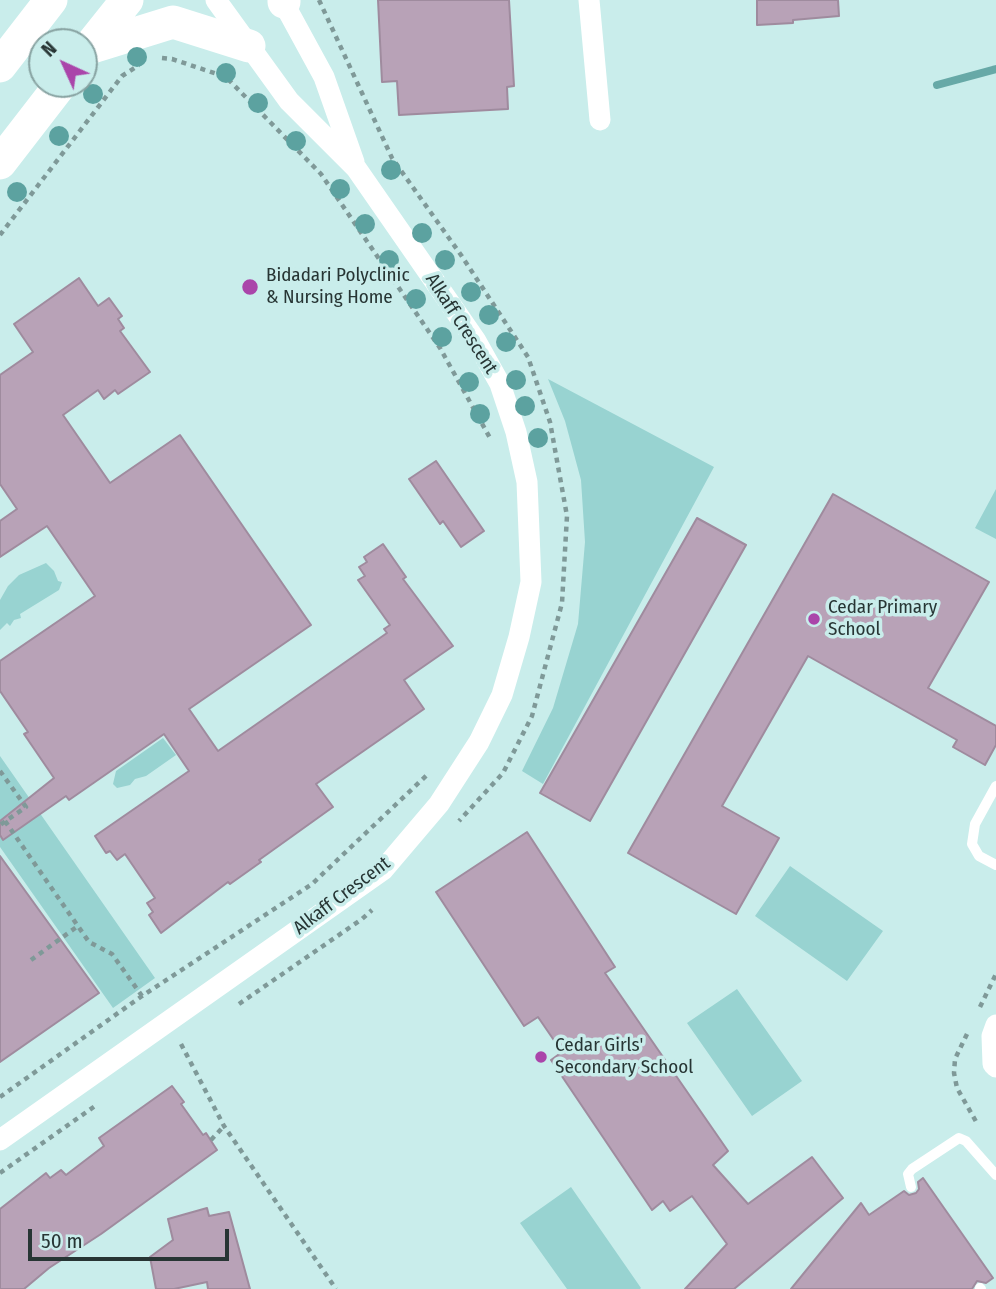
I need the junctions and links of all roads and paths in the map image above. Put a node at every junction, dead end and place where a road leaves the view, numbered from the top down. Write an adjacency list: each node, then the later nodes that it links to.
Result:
1 (32, 0): 11 (main road)
2 (51, 0): 11 (main road)
3 (127, 0): 8 (main road)
4 (216, 0): 10 (street, Alkaff Crescent)
5 (319, 0): 23 (path)
6 (589, 0): 15 (street)
7 (283, 1): 17 (street, Alkaff Crescent)
8 (98, 37)
9 (98, 47): 10 (main road)
10 (249, 47): 17 (street, Alkaff Crescent)
11 (7, 56)
12 (152, 57): 19 (path)
13 (142, 63): 18 (path)
14 (50, 98): 16 (main road)
15 (600, 120)
16 (0, 163)
17 (356, 168): 39 (street, Alkaff Crescent)
18 (0, 234)
19 (492, 440)
20 (0, 771): 24 (path)
21 (429, 772): 29 (path)
22 (996, 786): 25 (lane)
23 (458, 822)
24 (3, 823): 27 (path)
25 (996, 865)
26 (382, 900): 30 (path)
27 (78, 926): 28 (path); 29 (path)
28 (31, 960)
29 (142, 996): 36 (path)
30 (229, 1011)
31 (996, 1025): 35 (street)
32 (190, 1038): 33 (path)
33 (181, 1044): 34 (path); 38 (path)
34 (172, 1051)
35 (996, 1067)
36 (0, 1097)
37 (99, 1103): 41 (path)
38 (224, 1126): 40 (path); 44 (path)
39 (0, 1140)
40 (211, 1140)
41 (0, 1173)
42 (996, 1175): 43 (lane)
43 (911, 1187)
44 (335, 1289)

